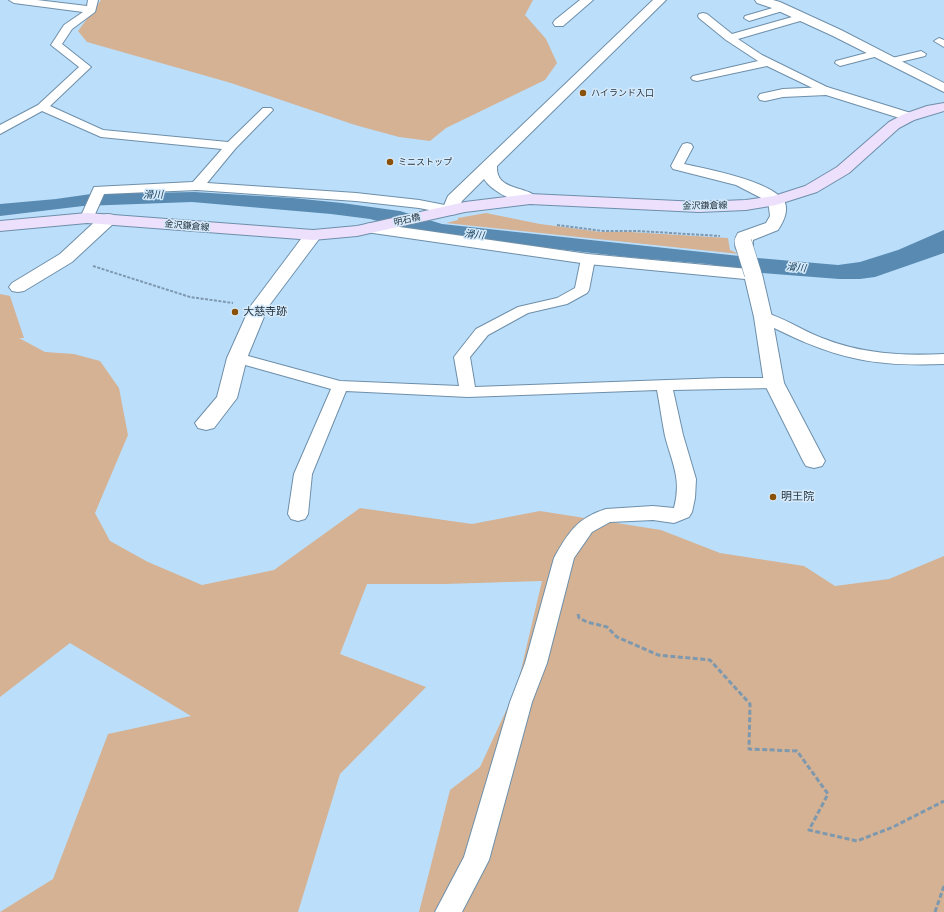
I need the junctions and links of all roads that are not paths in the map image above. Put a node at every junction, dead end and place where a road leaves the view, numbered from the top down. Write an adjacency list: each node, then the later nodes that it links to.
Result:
1 (14, 0): 5 (lane)
2 (587, 0): 10 (street)
3 (660, 0): 28 (street)
4 (761, 0): 6 (street)
5 (93, 5): 21 (lane)
6 (783, 8): 8 (street); 9 (lane)
7 (703, 16): 11 (lane)
8 (803, 17): 11 (lane); 12 (street)
9 (750, 18)
10 (559, 23)
11 (730, 38): 15 (lane)
12 (878, 53): 14 (street); 16 (lane)
13 (921, 54): 14 (lane)
14 (892, 61): 18 (street)
15 (769, 62): 17 (lane); 19 (lane)
16 (840, 63)
17 (697, 78)
18 (944, 88)
19 (827, 91): 20 (street); 24 (street)
20 (765, 97)
21 (42, 107): 25 (lane); 26 (lane)
22 (944, 107): 24 (main road, 金沢鎌倉線)
23 (267, 110): 26 (lane)
24 (909, 117): 31 (main road, 金沢鎌倉線)
25 (0, 130)
26 (231, 146): 29 (lane)
27 (687, 147): 31 (lane)
28 (489, 165): 30 (street); 32 (street)
29 (197, 186): 32 (lane); 33 (lane)
30 (530, 199): 31 (main road, 金沢鎌倉線); 32 (main road, 金沢鎌倉線)
31 (776, 200): 39 (street, bridge)
32 (445, 211): 36 (main road, 明石橋)
33 (87, 218): 34 (main road, 金沢鎌倉線); 35 (main road, 金沢鎌倉線)
34 (108, 219): 37 (main road, 金沢鎌倉線); 40 (street)
35 (0, 226)
36 (373, 228): 37 (main road, 金沢鎌倉線); 38 (street)
37 (313, 235): 42 (street)
38 (588, 259): 39 (street); 47 (lane)
39 (753, 274): 41 (street)
40 (18, 287)
41 (763, 317): 43 (lane); 44 (street)
42 (237, 358): 46 (lane); 48 (street)
43 (944, 359)
44 (774, 383): 45 (lane); 49 (street)
45 (664, 385): 47 (lane); 51 (lane)
46 (340, 386): 47 (lane); 50 (lane)
47 (468, 392)
48 (206, 423)
49 (814, 461)
50 (298, 514)
51 (448, 912)

